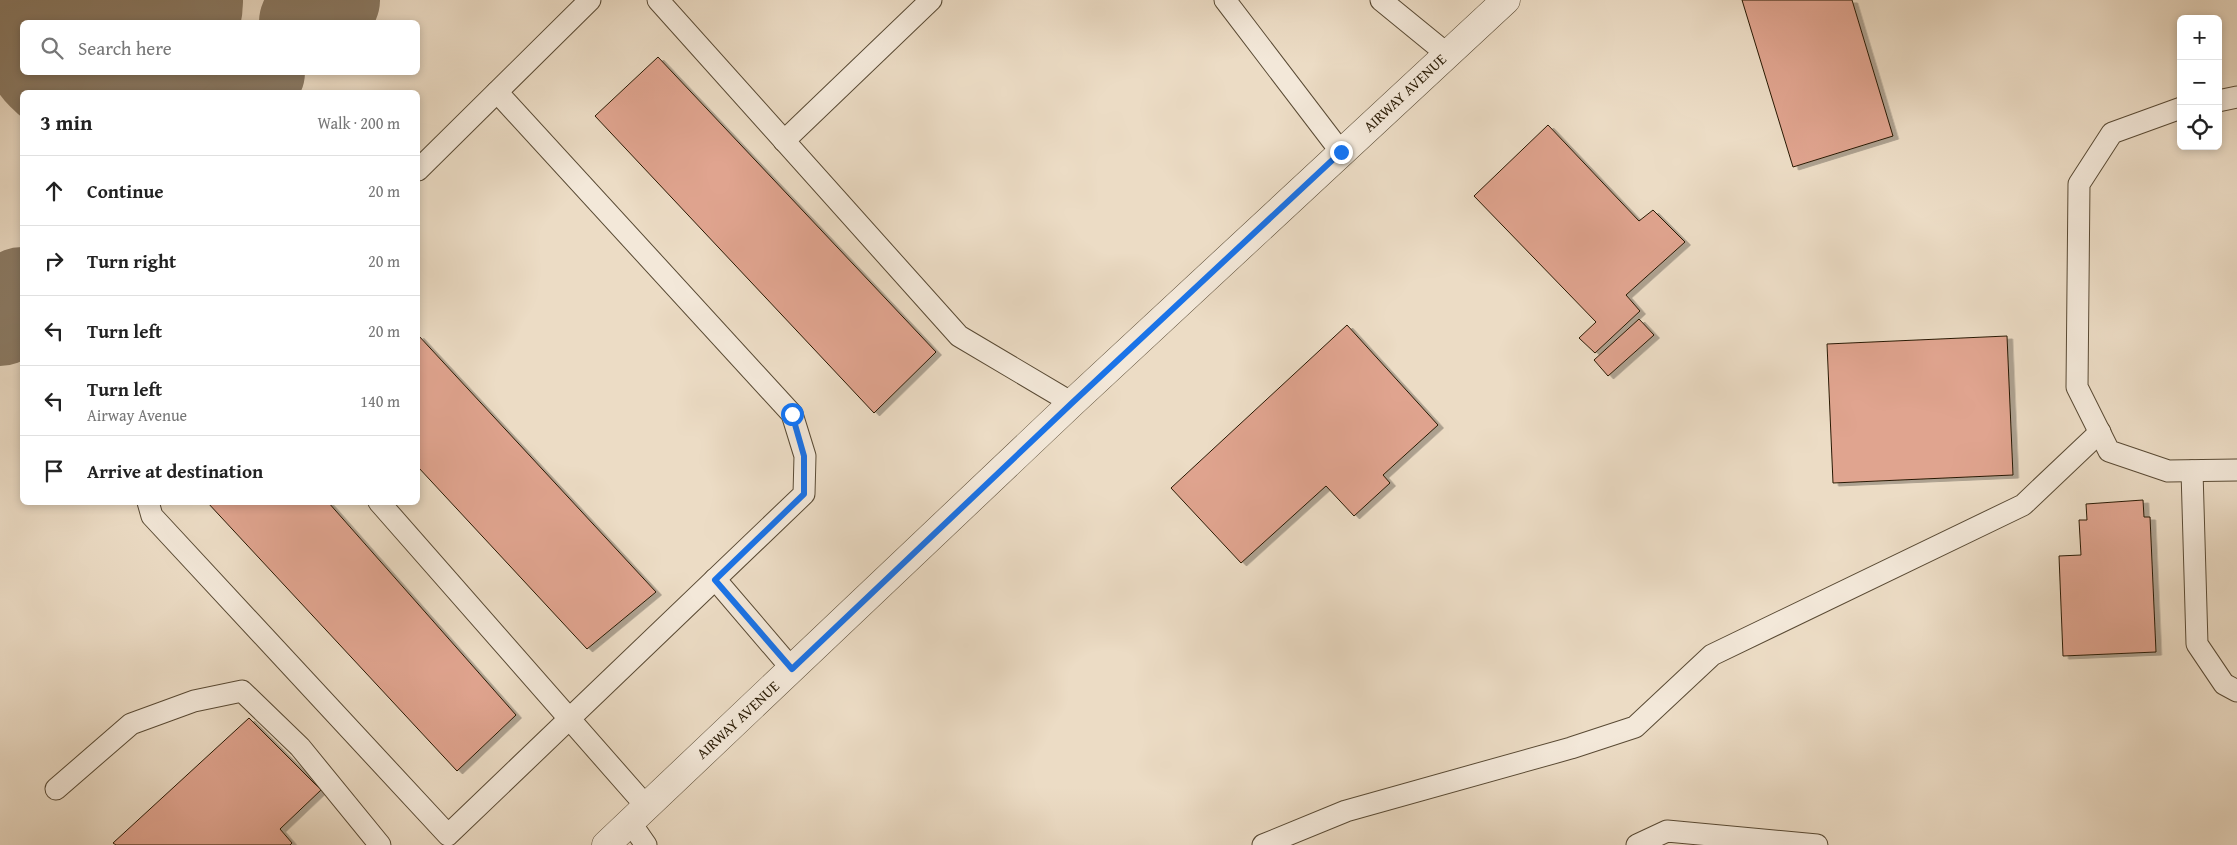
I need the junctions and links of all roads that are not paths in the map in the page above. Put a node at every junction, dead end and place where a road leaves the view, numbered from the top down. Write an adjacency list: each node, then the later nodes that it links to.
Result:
1 (590, 0): 8 (lane)
2 (658, 0): 12 (lane)
3 (932, 0): 12 (lane)
4 (1225, 0): 13 (lane)
5 (1381, 0): 7 (lane)
6 (1506, 0): 7 (street, AIRWAY AVENUE)
7 (1447, 54): 13 (street, AIRWAY AVENUE)
8 (497, 92): 14 (lane); 21 (lane)
9 (2237, 97): 10 (lane)
10 (2222, 100)
11 (2177, 109): 16 (lane)
12 (784, 141): 15 (lane)
13 (1341, 152): 15 (street, AIRWAY AVENUE)
14 (420, 168)
15 (1072, 403): 22 (street, AIRWAY AVENUE)
16 (2100, 432): 17 (lane); 31 (lane)
17 (2192, 470): 18 (lane); 23 (lane)
18 (2237, 470)
19 (149, 505): 27 (lane)
20 (382, 505): 24 (lane)
21 (715, 580): 22 (lane); 24 (lane)
22 (792, 669): 26 (street, AIRWAY AVENUE)
23 (2237, 691)
24 (570, 718): 26 (lane); 27 (lane)
25 (56, 789): 28 (lane)
26 (638, 814): 29 (street, AIRWAY AVENUE); 30 (lane)
27 (442, 840)
28 (380, 845)
29 (606, 845)
30 (646, 845)
31 (1263, 845)
32 (1637, 845): 33 (lane)
33 (1817, 845)

